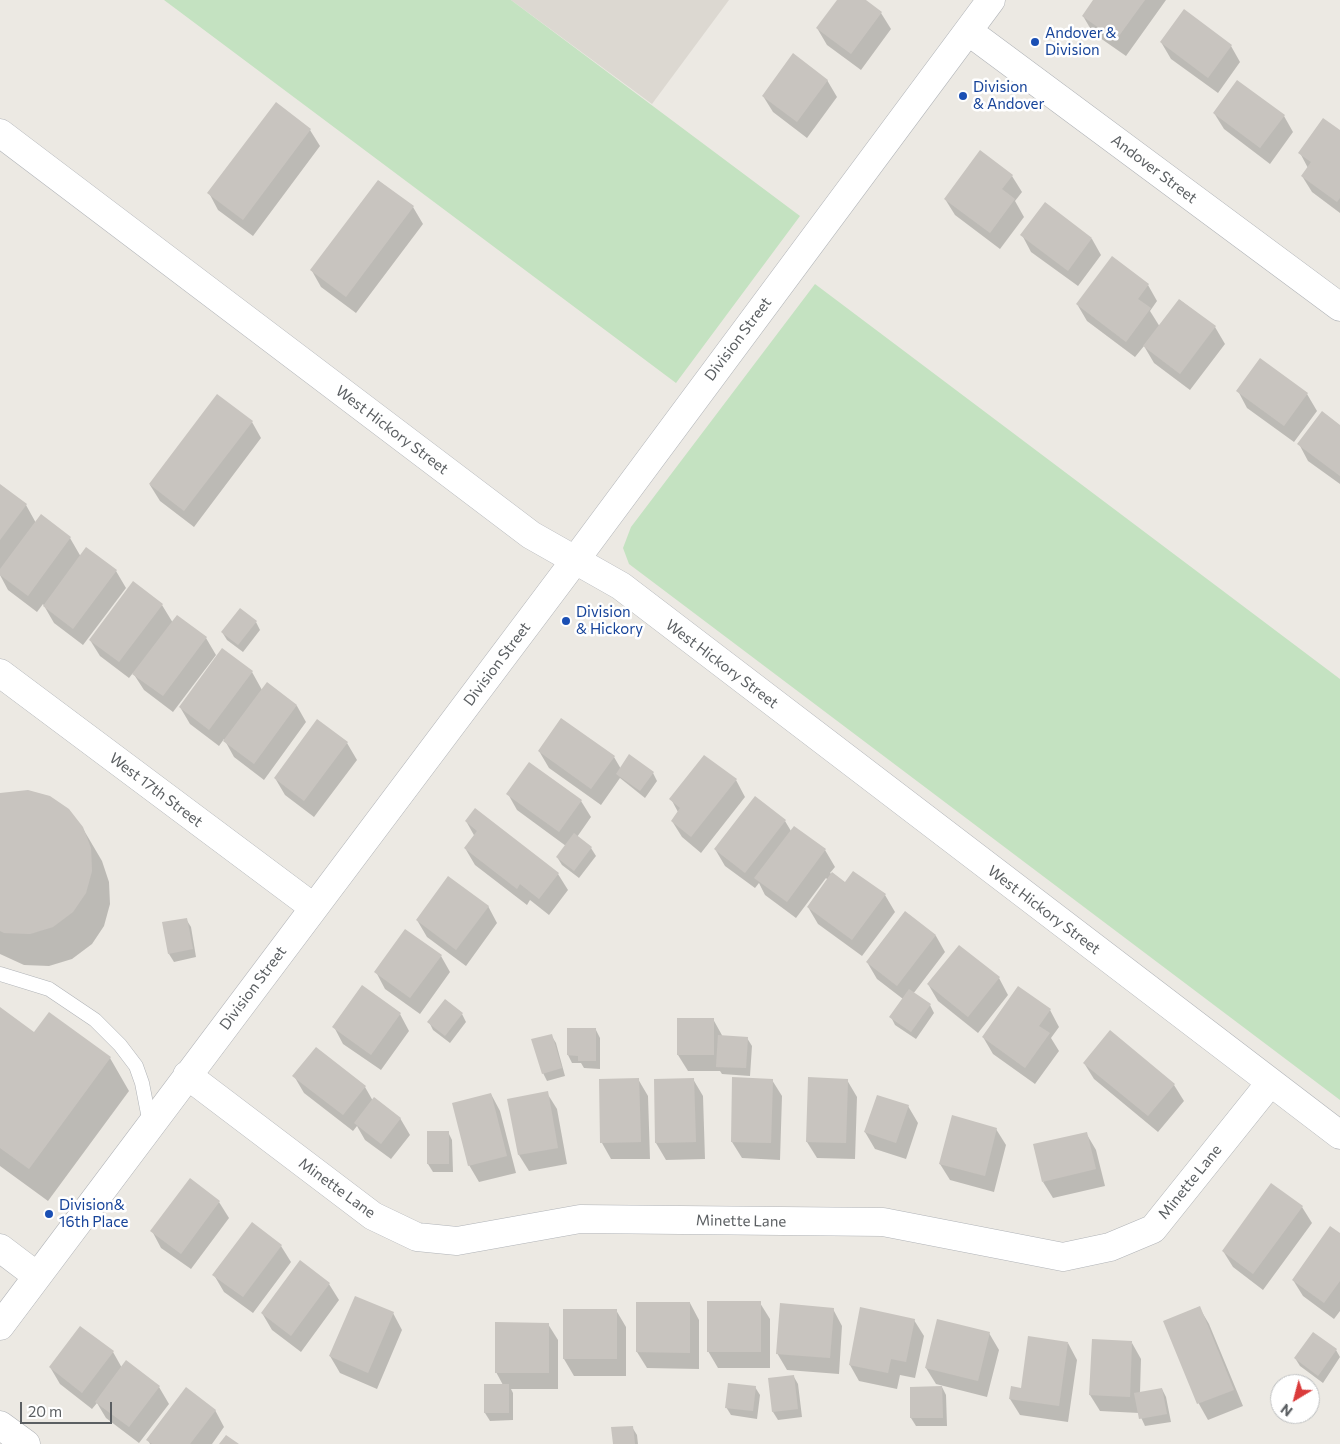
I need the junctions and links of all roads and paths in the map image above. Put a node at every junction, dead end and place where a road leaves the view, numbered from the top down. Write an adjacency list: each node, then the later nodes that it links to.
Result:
1 (991, 0): 2 (street, Division Street)
2 (968, 31): 4 (street, Andover Street); 5 (street, Division Street)
3 (0, 133): 5 (street, West Hickory Street)
4 (1340, 307)
5 (576, 559): 7 (street, Division Street); 10 (street, West Hickory Street)
6 (0, 673): 7 (street, West 17th Street)
7 (313, 907): 9 (street, Division Street)
8 (0, 974): 11 (lane)
9 (188, 1075): 10 (street, Minette Lane); 11 (street, Division Street)
10 (1270, 1083): 12 (street, West Hickory Street)
11 (150, 1125): 14 (street, Division Street)
12 (1340, 1135)
13 (0, 1248): 14 (street)
14 (37, 1276): 15 (street, Division Street)
15 (0, 1326)
16 (0, 1425): 17 (street)
17 (26, 1444)

